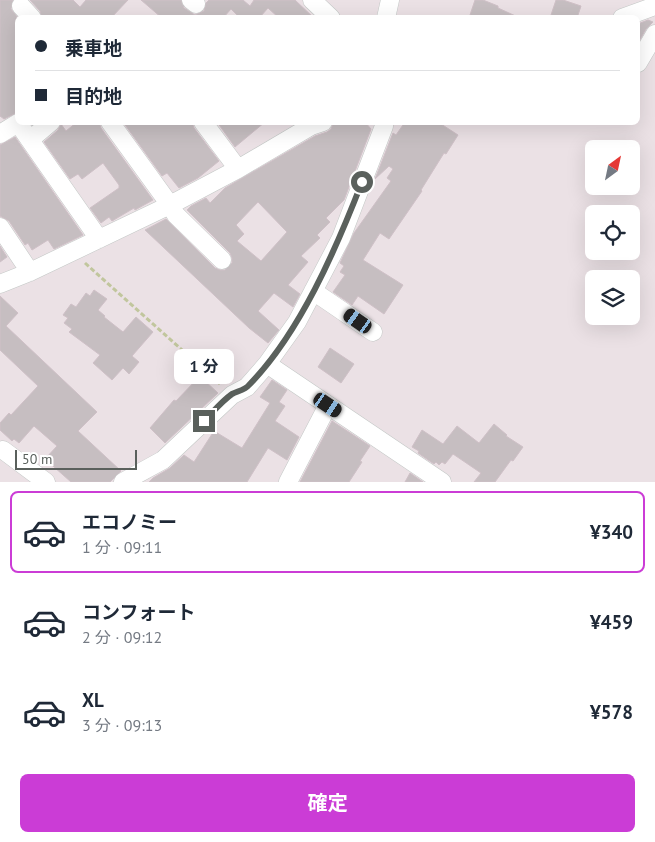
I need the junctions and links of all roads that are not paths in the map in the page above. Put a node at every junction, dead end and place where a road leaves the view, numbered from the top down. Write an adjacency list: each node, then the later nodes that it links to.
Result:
1 (312, 0): 4 (street)
2 (390, 0): 5 (street)
3 (655, 6): 6 (street)
4 (328, 15)
5 (387, 15)
6 (630, 15)
7 (655, 34): 8 (street)
8 (640, 60)
9 (15, 125): 16 (street)
10 (20, 125): 17 (street)
11 (47, 125): 17 (street)
12 (112, 125): 19 (street)
13 (205, 125): 18 (street)
14 (312, 125): 18 (street)
15 (384, 125): 25 (street)
16 (0, 134)
17 (31, 139): 21 (street)
18 (238, 169): 19 (street)
19 (170, 205): 21 (street); 22 (street)
20 (0, 227): 23 (street)
21 (99, 239): 23 (street)
22 (222, 260)
23 (30, 272): 24 (street)
24 (0, 284)
25 (313, 290): 26 (street); 27 (street)
26 (373, 332)
27 (267, 364): 28 (street); 31 (street)
28 (328, 405): 32 (street); 33 (street)
29 (3, 450): 30 (street)
30 (46, 482)
31 (123, 482)
32 (288, 482)
33 (442, 482)

